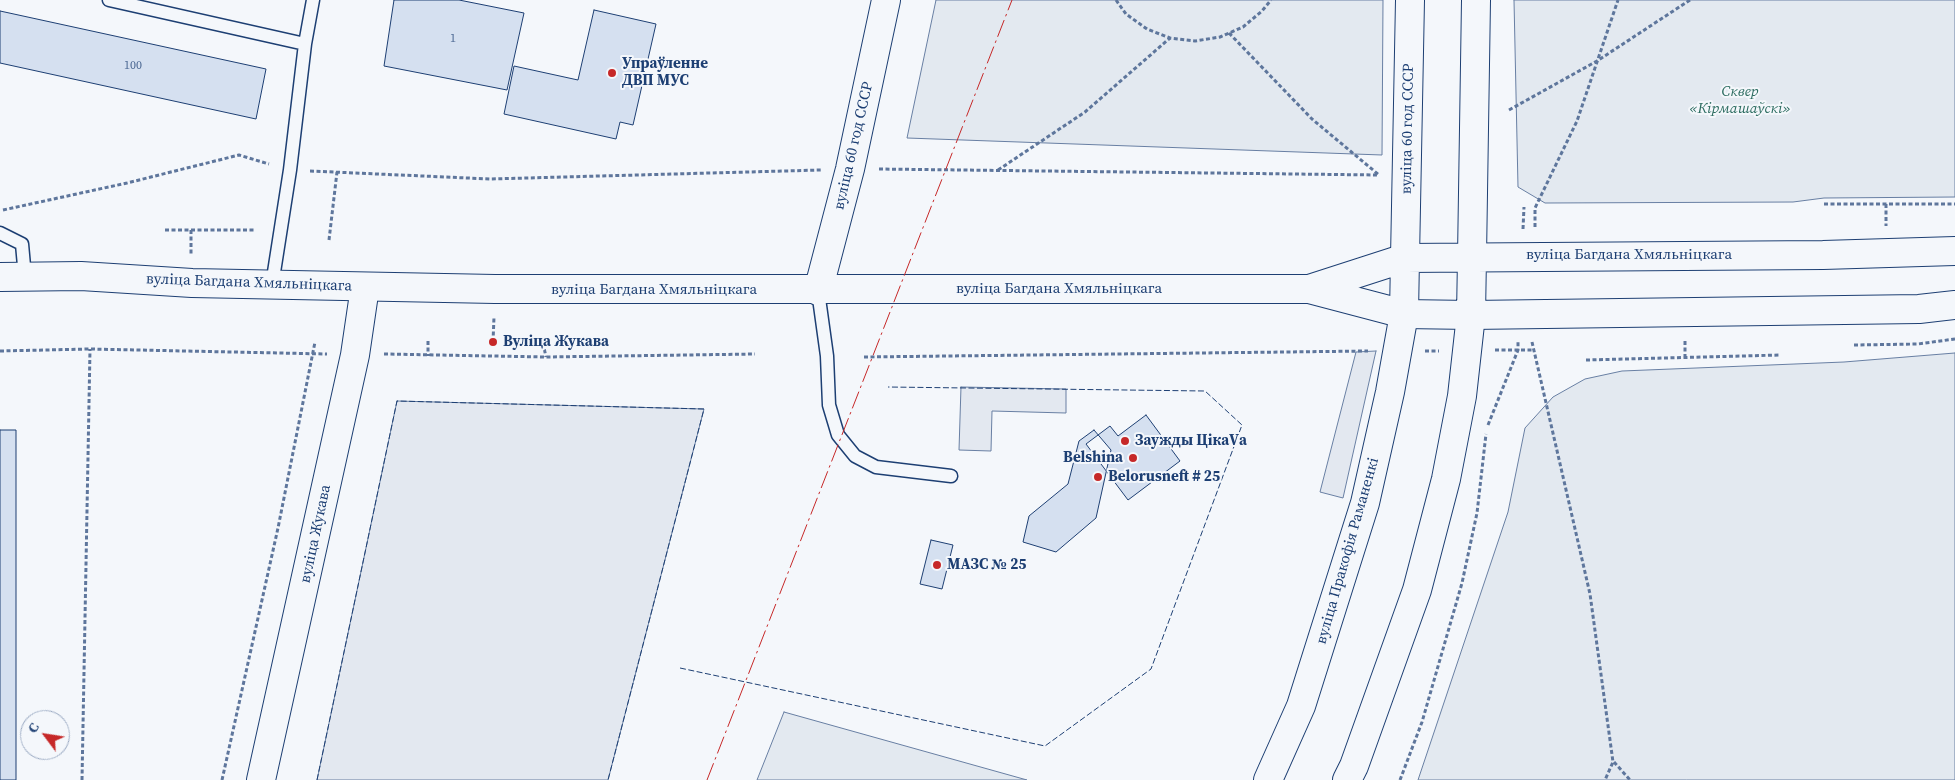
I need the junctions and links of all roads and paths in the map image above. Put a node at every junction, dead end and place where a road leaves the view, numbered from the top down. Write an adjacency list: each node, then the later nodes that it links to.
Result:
1 (109, 0): 12 (lane)
2 (313, 0): 12 (lane)
3 (886, 0): 37 (main road, вуліца 60 год СССР)
4 (1116, 0): 11 (path)
5 (1271, 0): 10 (path)
6 (1410, 0): 32 (main road, вуліца 60 год СССР)
7 (1476, 0): 31 (main road)
8 (1618, 0): 13 (path)
9 (1690, 0): 13 (path)
10 (1229, 33): 11 (path); 18 (path)
11 (1170, 38): 18 (path)
12 (305, 44): 16 (lane)
13 (1597, 61): 14 (path); 25 (path)
14 (1509, 110)
15 (874, 169): 18 (path)
16 (290, 170): 19 (path); 23 (path); 34 (lane)
17 (824, 170): 19 (path)
18 (998, 171)
19 (337, 172): 29 (path)
20 (1824, 204): 21 (path)
21 (1955, 204)
22 (1524, 207): 24 (path)
23 (0, 211)
24 (1523, 226)
25 (1535, 227)
26 (166, 230): 27 (path)
27 (255, 230)
28 (0, 232): 33 (lane)
29 (329, 240)
30 (1955, 251): 31 (main road, вуліца Багдана Хмяльніцкага)
31 (1472, 257): 32 (main road, вуліца Багдана Хмяльніцкага); 40 (main road)
32 (1405, 258): 36 (main road, вуліца Багдана Хмяльніцкага); 39 (main road, вуліца 60 год СССР)
33 (13, 277): 34 (main road, вуліца Багдана Хмяльніцкага)
34 (272, 285): 35 (main road, вуліца Багдана Хмяльніцкага)
35 (365, 287): 37 (main road, вуліца Багдана Хмяльніцкага); 66 (main road, вуліца Жукава)
36 (1309, 289): 37 (main road, вуліца Багдана Хмяльніцкага); 39 (main road, вуліца Багдана Хмяльніцкага)
37 (818, 291): 62 (lane)
38 (1955, 305): 40 (main road, вуліца Багдана Хмяльніцкага)
39 (1404, 314): 40 (main road, вуліца Багдана Хмяльніцкага); 67 (main road, вуліца Пракофія Раманенкі)
40 (1471, 315): 68 (main road)
41 (1955, 339): 45 (path)
42 (428, 341): 58 (path)
43 (314, 342): 53 (path)
44 (543, 342): 59 (path)
45 (1854, 345)
46 (90, 349): 49 (path); 53 (path); 64 (path)
47 (1491, 350): 48 (path)
48 (1518, 350): 63 (path); 69 (path)
49 (0, 351)
50 (1376, 351): 60 (path)
51 (1421, 351): 52 (path)
52 (1445, 351)
53 (312, 353): 54 (path); 65 (path)
54 (330, 354)
55 (377, 354): 58 (path)
56 (755, 354): 59 (path)
57 (1780, 355): 61 (path)
58 (428, 356): 59 (path)
59 (546, 357)
60 (864, 357)
61 (1586, 360)
62 (951, 476)
63 (1614, 762): 70 (path); 71 (path)
64 (82, 780)
65 (222, 780)
66 (262, 780)
67 (1268, 780)
68 (1347, 780)
69 (1400, 780)
70 (1605, 780)
71 (1630, 780)

